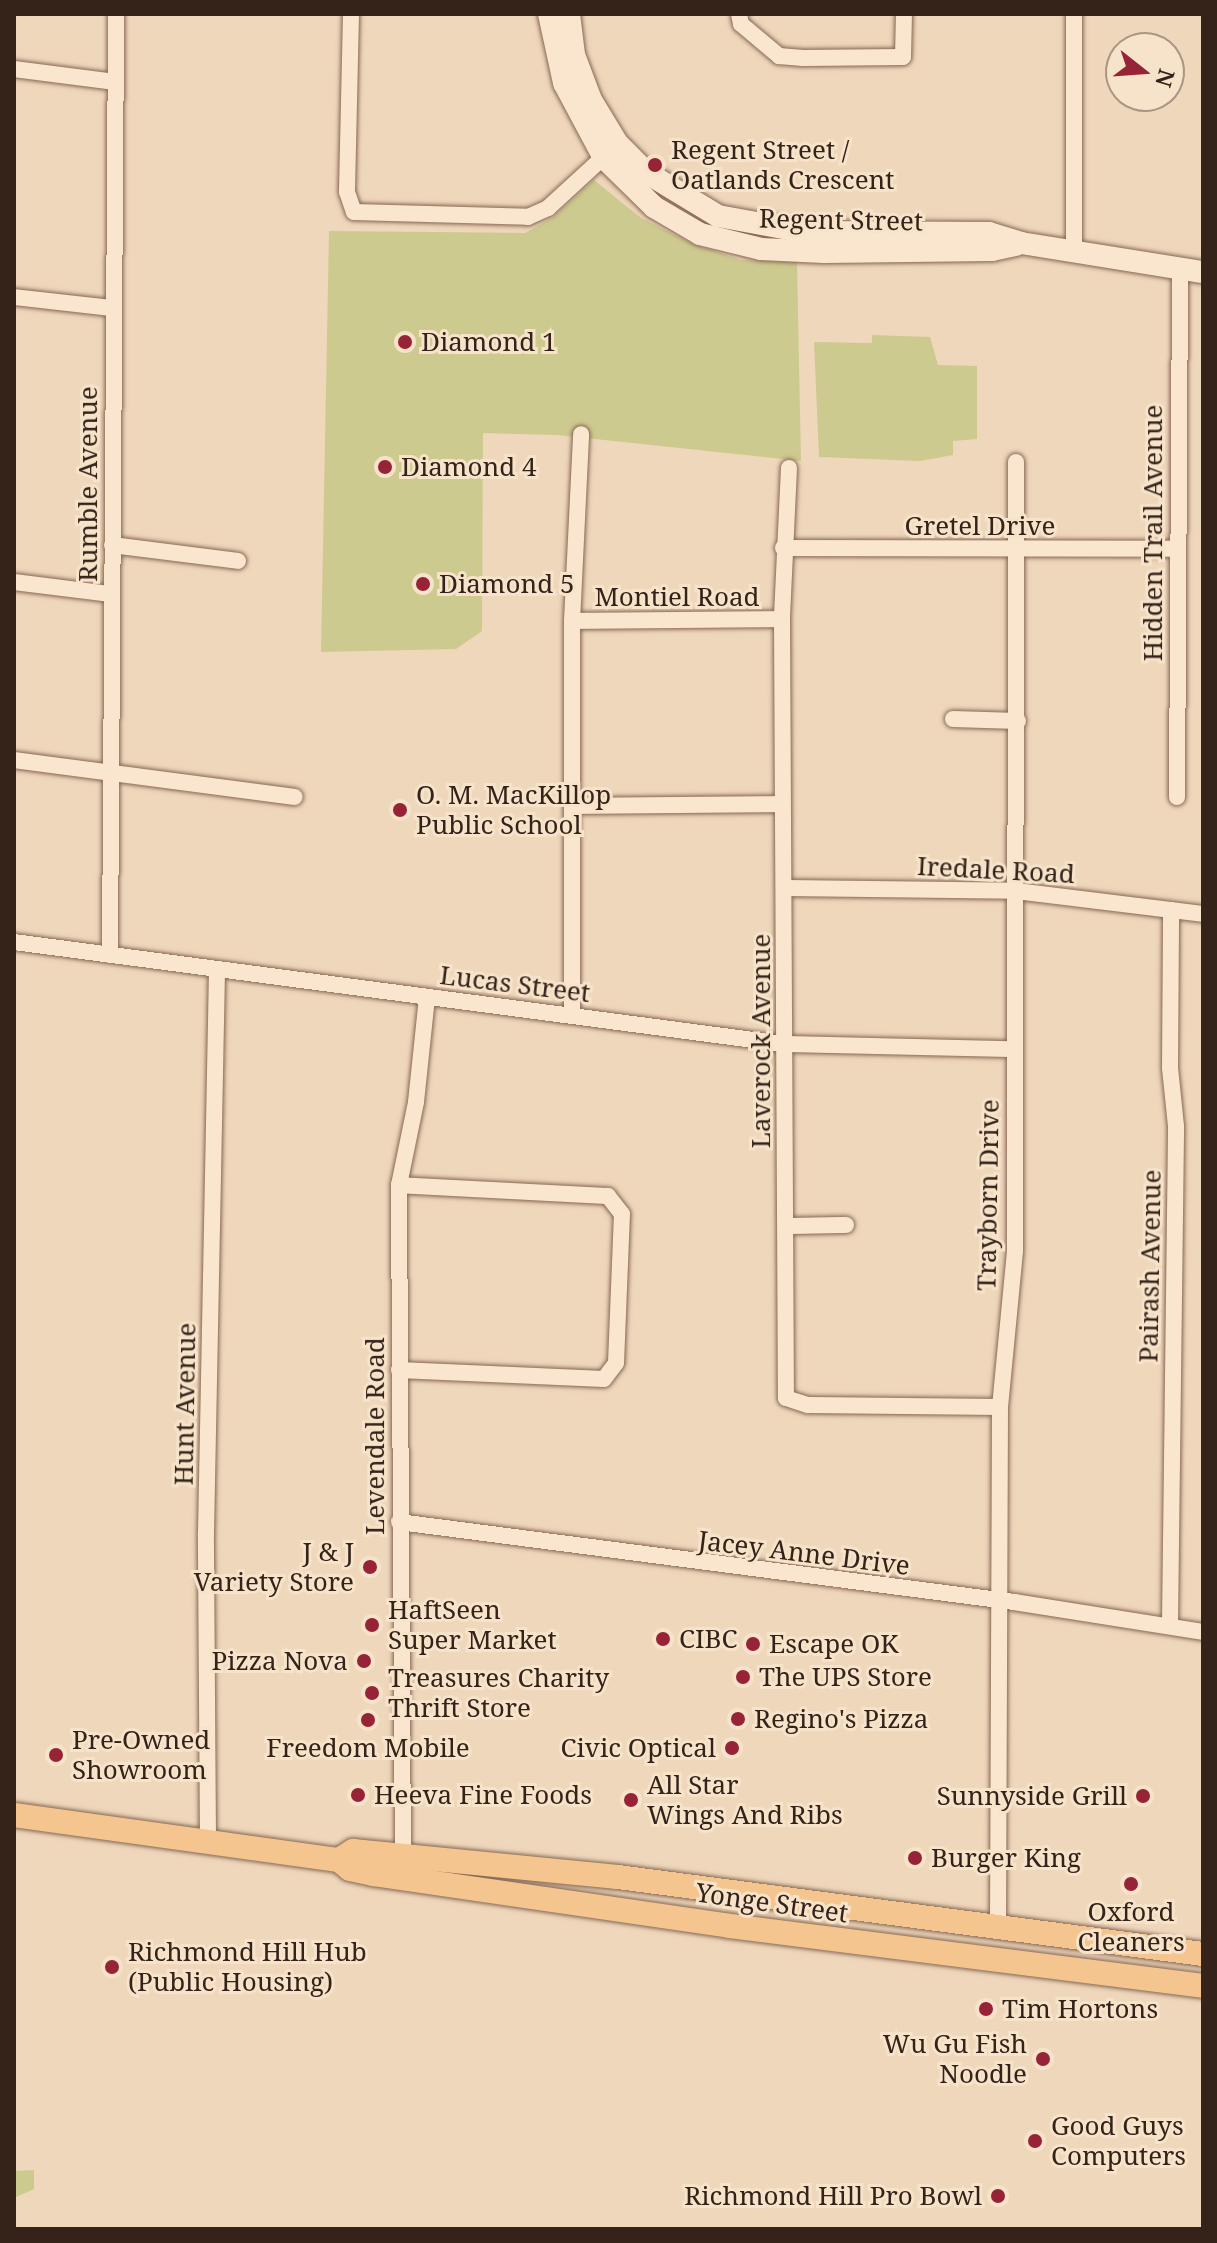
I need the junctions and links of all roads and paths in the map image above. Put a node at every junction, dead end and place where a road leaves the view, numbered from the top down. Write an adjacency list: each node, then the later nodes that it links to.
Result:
1 (116, 14): 9 (street, Rumble Avenue)
2 (351, 14): 10 (street)
3 (549, 14): 10 (street, Regent Street)
4 (569, 14): 10 (street, Regent Street)
5 (739, 14): 6 (street)
6 (904, 14)
7 (1074, 14): 11 (street)
8 (14, 69): 9 (street)
9 (115, 82): 15 (street, Rumble Avenue)
10 (610, 151): 11 (street, Regent Street)
11 (1074, 250): 12 (street, Regent Street)
12 (1180, 270): 13 (street, Regent Street); 21 (street, Hidden Trail Avenue)
13 (1203, 272)
14 (14, 297): 15 (street)
15 (112, 308): 19 (street, Rumble Avenue)
16 (581, 434): 27 (street)
17 (1016, 462): 22 (street, Trayborn Drive)
18 (789, 468): 20 (street, Laverock Avenue)
19 (112, 545): 23 (street); 25 (street, Rumble Avenue)
20 (783, 548): 22 (street, Gretel Drive); 26 (street, Laverock Avenue)
21 (1177, 549): 22 (street, Gretel Drive); 33 (street, Hidden Trail Avenue)
22 (1018, 552): 29 (street, Trayborn Drive)
23 (238, 561)
24 (14, 582): 25 (street)
25 (111, 594): 31 (street, Rumble Avenue)
26 (782, 619): 27 (street, Montiel Road); 34 (street, Laverock Avenue)
27 (572, 621): 35 (street)
28 (953, 719): 29 (street)
29 (1018, 721): 37 (street, Trayborn Drive)
30 (14, 760): 31 (street)
31 (111, 775): 32 (street); 41 (street, Rumble Avenue)
32 (295, 797)
33 (1177, 797)
34 (782, 804): 35 (street); 36 (street, Laverock Avenue)
35 (572, 806): 44 (street)
36 (786, 888): 37 (street, Iredale Road); 45 (street, Laverock Avenue)
37 (1016, 891): 38 (street, Iredale Road); 46 (street, Trayborn Drive)
38 (1171, 910): 39 (street, Iredale Road); 54 (street, Pairash Avenue)
39 (1203, 914)
40 (14, 942): 41 (street, Lucas Street)
41 (110, 955): 42 (street, Lucas Street)
42 (217, 970): 43 (street, Lucas Street); 57 (street, Hunt Avenue)
43 (427, 998): 44 (street, Lucas Street); 47 (street, Levendale Road)
44 (572, 1014): 45 (street, Lucas Street)
45 (784, 1044): 46 (street, Lucas Street); 49 (street, Laverock Avenue)
46 (1013, 1049): 51 (street, Trayborn Drive)
47 (399, 1185): 50 (street, Levendale Road); 50 (street)
48 (846, 1225): 49 (street)
49 (786, 1226): 51 (street, Laverock Avenue)
50 (399, 1370): 52 (street, Levendale Road)
51 (1000, 1407): 53 (street, Trayborn Drive)
52 (399, 1522): 53 (street, Jacey Anne Drive); 58 (street, Levendale Road)
53 (998, 1600): 54 (street, Jacey Anne Drive); 59 (street, Trayborn Drive)
54 (1170, 1624): 55 (street, Jacey Anne Drive)
55 (1203, 1632)
56 (14, 1815): 57 (main road, Yonge Street)
57 (208, 1840): 58 (main road, Yonge Street)
58 (403, 1866): 59 (main road, Yonge Street); 61 (main road, Yonge Street)
59 (998, 1928): 60 (main road, Yonge Street)
60 (1203, 1954)
61 (1203, 1986)

